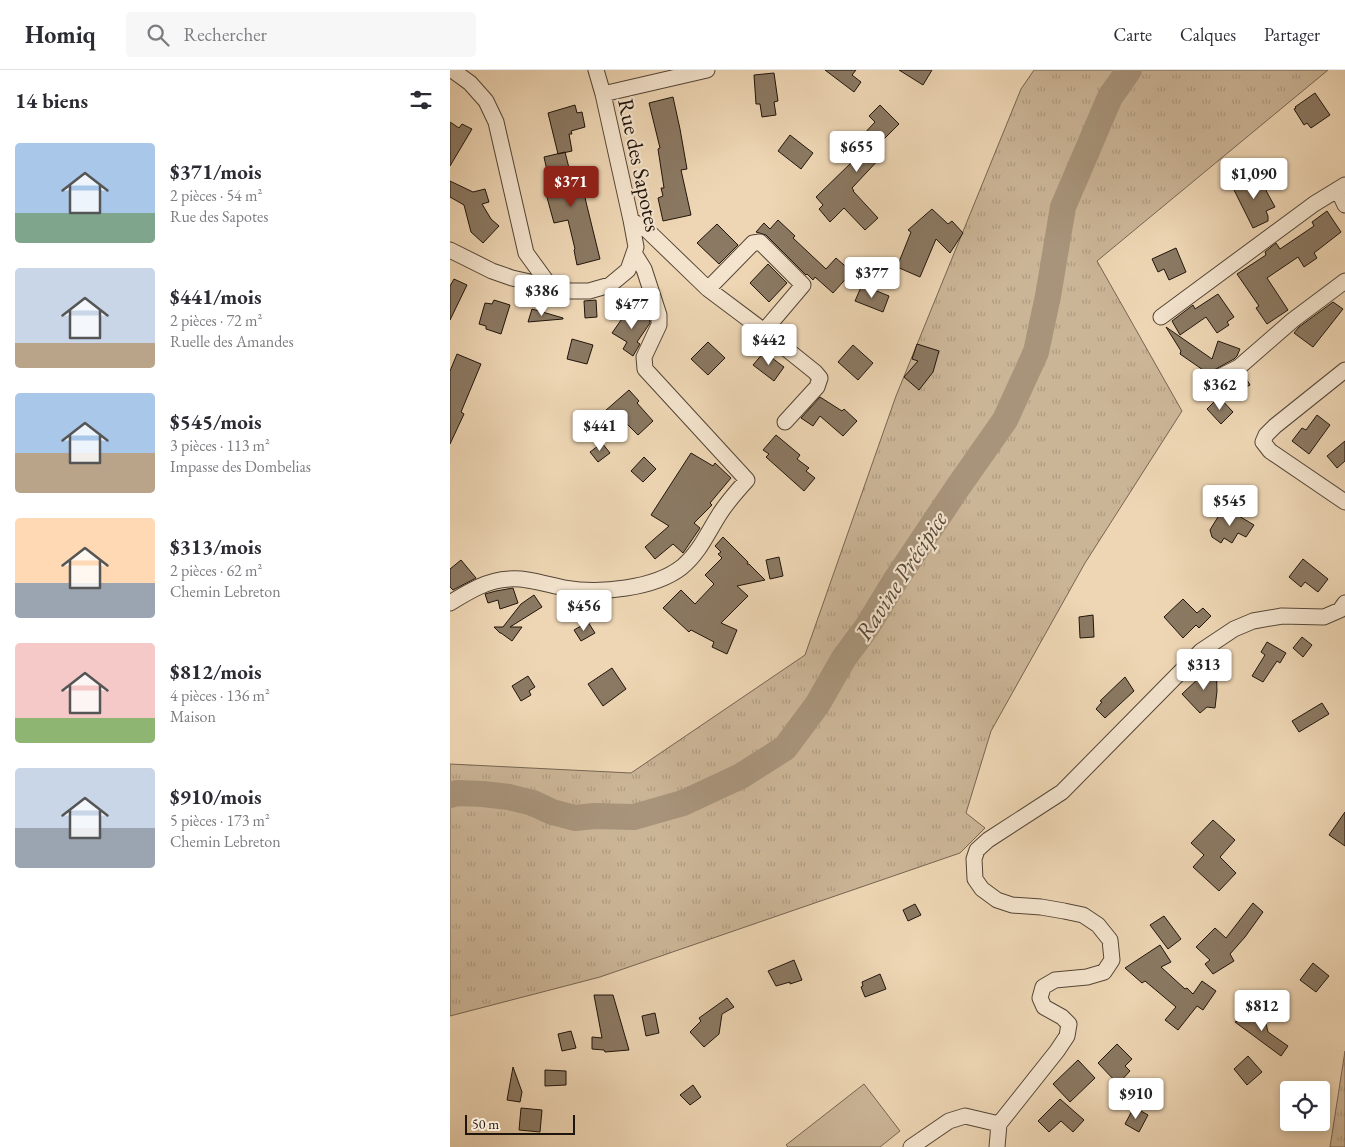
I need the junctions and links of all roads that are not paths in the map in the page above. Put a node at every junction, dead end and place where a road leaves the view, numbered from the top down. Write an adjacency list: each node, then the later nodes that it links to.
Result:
1 (452, 70): 11 (street)
2 (596, 70): 4 (street, Rue des Sapotes)
3 (707, 70): 4 (street)
4 (603, 94): 7 (street, Rue des Sapotes)
5 (1341, 188): 6 (street); 13 (street)
6 (1345, 205)
7 (631, 220): 9 (street, Rue des Sapotes); 12 (street)
8 (450, 250): 11 (street, Rue des Sapotes)
9 (634, 253): 11 (street, Rue des Sapotes); 19 (street)
10 (1345, 281): 16 (street)
11 (550, 286)
12 (708, 289): 14 (street); 14 (street)
13 (1161, 316)
14 (764, 331): 17 (street)
15 (1345, 370): 18 (street)
16 (1221, 376)
17 (785, 422)
18 (1345, 502)
19 (450, 603)
20 (1345, 603): 21 (street)
21 (999, 1124): 22 (street); 23 (street)
22 (911, 1147)
23 (997, 1147)

